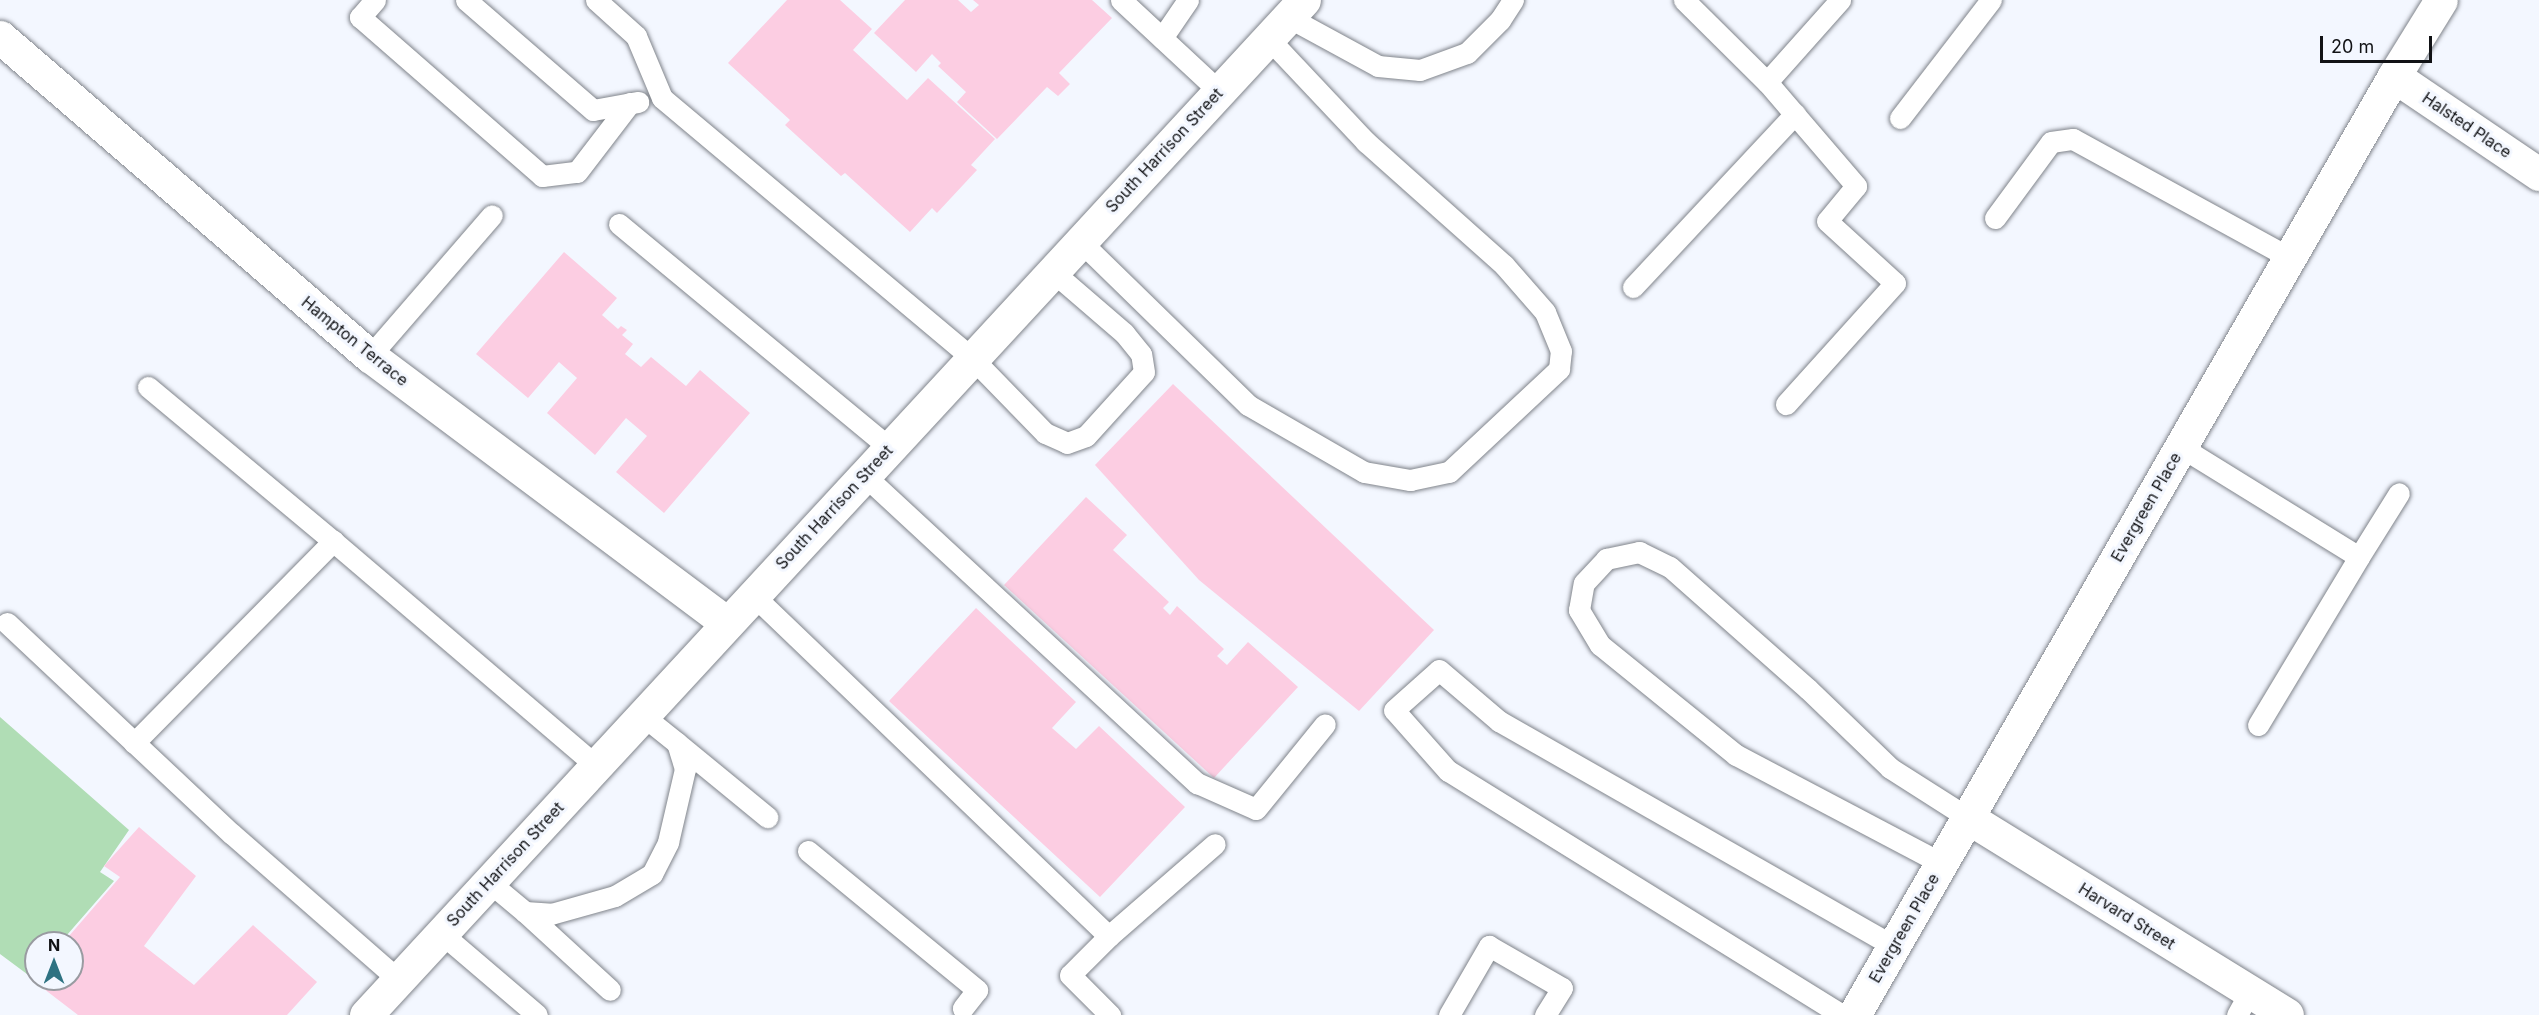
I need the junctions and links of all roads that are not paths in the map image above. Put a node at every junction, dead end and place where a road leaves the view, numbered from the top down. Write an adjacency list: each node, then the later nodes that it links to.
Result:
1 (375, 0): 18 (lane)
2 (466, 0): 18 (lane)
3 (596, 0): 17 (lane)
4 (1121, 0): 13 (lane)
5 (1188, 0): 13 (lane)
6 (1512, 0): 11 (lane)
7 (1684, 0): 15 (lane)
8 (1840, 0): 15 (lane)
9 (1991, 0): 20 (lane)
10 (2441, 0): 14 (street, Evergreen Place)
11 (1287, 18): 16 (street, South Harrison Street); 25 (lane)
12 (0, 38): 29 (street, Hampton Terrace)
13 (1162, 38): 16 (lane)
14 (2394, 76): 21 (street, Halsted Place); 26 (street, Evergreen Place)
15 (1767, 82): 19 (lane)
16 (1219, 91): 25 (street, South Harrison Street)
17 (662, 98): 18 (lane); 30 (lane)
18 (630, 103)
19 (1795, 114): 28 (lane); 32 (lane)
20 (1900, 118)
21 (2539, 174)
22 (492, 215): 29 (lane)
23 (1995, 218): 26 (lane)
24 (619, 224): 33 (lane)
25 (1080, 241): 27 (street, South Harrison Street)
26 (2290, 258): 34 (street, Evergreen Place)
27 (1052, 271): 30 (street, South Harrison Street); 30 (lane)
28 (1633, 287)
29 (370, 356): 41 (street, Hampton Terrace)
30 (972, 358): 33 (street, South Harrison Street)
31 (148, 387): 37 (lane)
32 (1786, 404)
33 (889, 447): 35 (street, South Harrison Street)
34 (2181, 447): 38 (lane); 49 (street, Evergreen Place)
35 (864, 475): 39 (street, South Harrison Street); 43 (lane)
36 (2399, 493): 38 (lane)
37 (333, 541): 45 (lane); 47 (lane)
38 (2359, 557): 44 (lane)
39 (753, 595): 41 (street, South Harrison Street); 56 (lane)
40 (6, 623): 45 (lane)
41 (727, 623): 42 (street, South Harrison Street)
42 (642, 715): 46 (lane); 47 (street, South Harrison Street)
43 (1325, 724)
44 (2258, 725)
45 (134, 743): 58 (lane)
46 (677, 743): 48 (lane); 54 (lane)
47 (596, 766): 53 (street, South Harrison Street)
48 (767, 817)
49 (1967, 817): 52 (street, Evergreen Place); 52 (lane); 60 (street, Harvard Street)
50 (1215, 844): 56 (lane)
51 (808, 851): 62 (lane)
52 (1941, 863): 57 (street, Evergreen Place)
53 (489, 882): 54 (lane); 55 (street, South Harrison Street)
54 (525, 912): 59 (lane)
55 (441, 933): 58 (street, South Harrison Street); 63 (lane)
56 (1109, 936): 64 (lane)
57 (1894, 946): 67 (lane); 68 (street, Evergreen Place)
58 (399, 980): 61 (street, South Harrison Street)
59 (610, 990)
60 (2244, 1004): 69 (street, Harvard Street)
61 (377, 1011)
62 (964, 1013)
63 (537, 1015)
64 (1110, 1015)
65 (1449, 1015): 66 (lane)
66 (1545, 1015)
67 (1842, 1015)
68 (1854, 1015)
69 (2287, 1015)

